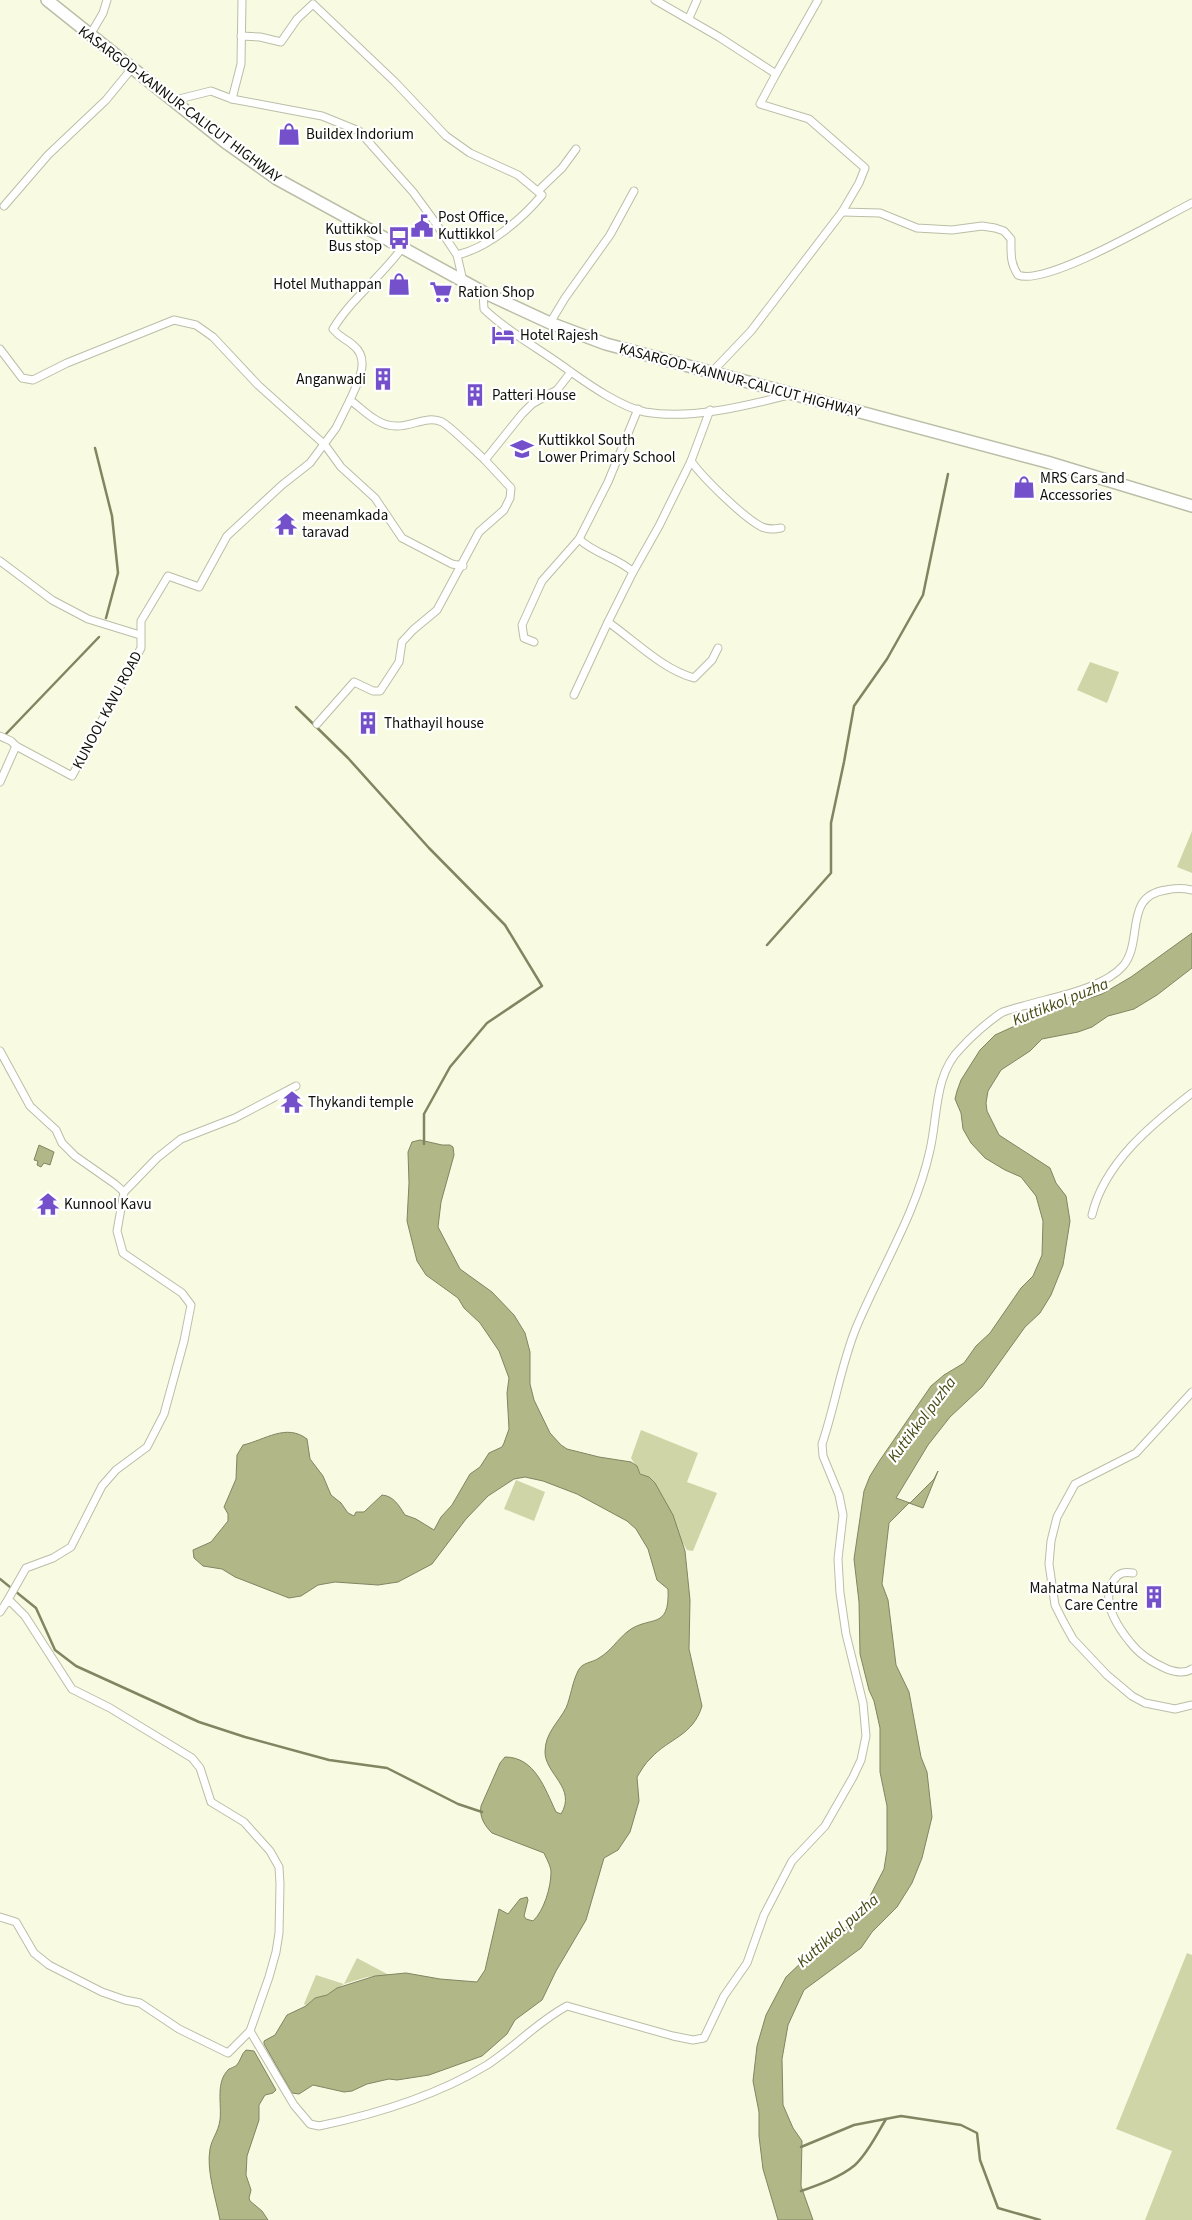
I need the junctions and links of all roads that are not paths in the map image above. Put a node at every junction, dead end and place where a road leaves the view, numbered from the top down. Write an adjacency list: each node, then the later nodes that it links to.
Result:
1 (47, 0): 8 (highway, KASARGOD-KANNUR-CALICUT HIGHWAY)
2 (107, 0): 8 (street)
3 (242, 0): 9 (street)
4 (655, 0): 7 (street)
5 (697, 0): 7 (street)
6 (818, 0): 11 (street)
7 (688, 18): 11 (street)
8 (90, 35): 10 (highway, KASARGOD-KANNUR-CALICUT HIGHWAY)
9 (241, 36): 12 (street); 16 (street)
10 (133, 67): 13 (highway, KASARGOD-KANNUR-CALICUT HIGHWAY); 18 (street)
11 (776, 74): 19 (street)
12 (232, 99): 13 (street); 21 (street)
13 (175, 100): 20 (highway, KASARGOD-KANNUR-CALICUT HIGHWAY)
14 (576, 149): 16 (street)
15 (634, 190): 24 (street)
16 (538, 191): 21 (street)
17 (1192, 204): 19 (street)
18 (4, 206)
19 (842, 212): 27 (street)
20 (402, 248): 22 (highway, KASARGOD-KANNUR-CALICUT HIGHWAY); 29 (street, KUNOOL KAVU ROAD)
21 (457, 255): 22 (street)
22 (464, 282): 23 (highway, KASARGOD-KANNUR-CALICUT HIGHWAY)
23 (483, 292): 24 (highway, KASARGOD-KANNUR-CALICUT HIGHWAY); 26 (street)
24 (550, 323): 27 (highway, KASARGOD-KANNUR-CALICUT HIGHWAY)
25 (0, 349): 32 (street)
26 (571, 372): 30 (street); 33 (street)
27 (710, 373): 28 (highway, KASARGOD-KANNUR-CALICUT HIGHWAY)
28 (792, 394): 31 (street); 35 (highway, KASARGOD-KANNUR-CALICUT HIGHWAY)
29 (350, 400): 32 (street, KUNOOL KAVU ROAD); 33 (street)
30 (638, 409): 31 (street); 37 (street)
31 (710, 410): 34 (street)
32 (325, 444): 39 (street); 42 (street, KUNOOL KAVU ROAD)
33 (485, 460): 39 (street)
34 (691, 461): 36 (street); 40 (street)
35 (1192, 506)
36 (781, 528)
37 (579, 539): 40 (street); 43 (street)
38 (0, 561): 42 (street)
39 (463, 566): 46 (street)
40 (633, 572): 41 (street)
41 (608, 622): 44 (street); 45 (street)
42 (140, 635): 48 (street, KUNOOL KAVU ROAD)
43 (534, 642)
44 (718, 648)
45 (574, 695)
46 (317, 724)
47 (0, 736): 48 (street, KUNOOL KAVU ROAD)
48 (16, 746): 49 (street)
49 (0, 782)
50 (1192, 890): 63 (street)
51 (0, 1051): 54 (street)
52 (296, 1086): 54 (street)
53 (1192, 1093): 55 (street)
54 (124, 1192): 58 (street)
55 (1092, 1215)
56 (1192, 1392): 61 (street)
57 (1133, 1573): 60 (street)
58 (8, 1600): 59 (street); 63 (street)
59 (0, 1612)
60 (1192, 1669)
61 (1192, 1706)
62 (0, 1917): 63 (street)
63 (250, 2031)

